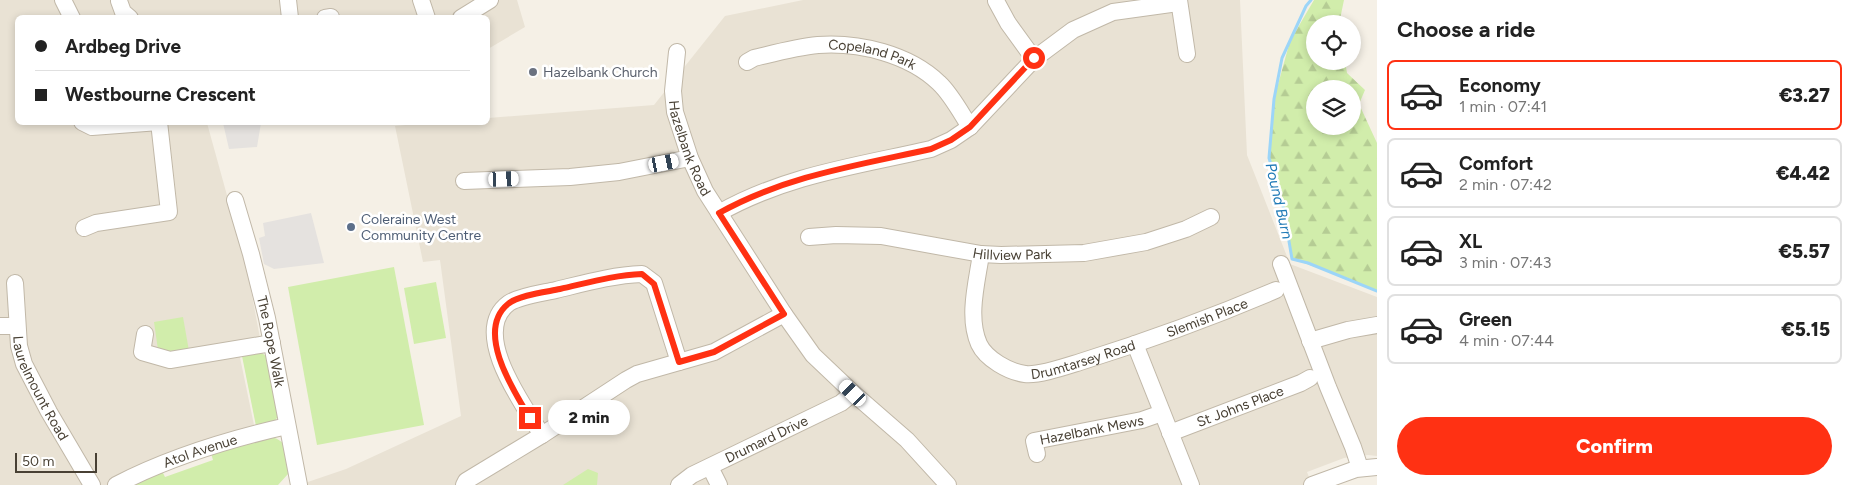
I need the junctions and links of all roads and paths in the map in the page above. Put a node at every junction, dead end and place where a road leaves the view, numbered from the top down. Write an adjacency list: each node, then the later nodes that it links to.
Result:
1 (63, 0): 7 (street)
2 (288, 0): 8 (street)
3 (421, 0): 9 (street)
4 (490, 0): 10 (street)
5 (996, 1): 13 (street)
6 (1178, 2): 12 (street); 13 (street)
7 (70, 15)
8 (290, 15)
9 (426, 15)
10 (466, 15)
11 (677, 52): 19 (street, Hazelbank Road)
12 (1187, 54)
13 (1034, 58): 18 (street)
14 (747, 62): 18 (street, Copeland Park)
15 (88, 125): 16 (street)
16 (119, 125)
17 (159, 125): 24 (street)
18 (970, 127): 22 (street)
19 (690, 158): 20 (street); 22 (street, Hazelbank Road)
20 (464, 181)
21 (235, 200): 36 (street, The Rope Walk)
22 (719, 213): 30 (street, Hazelbank Road)
23 (1211, 217): 26 (street, Hillview Park)
24 (84, 228)
25 (809, 237): 26 (street, Hillview Park)
26 (980, 254): 37 (street, Drumtarsey Road)
27 (1281, 264): 35 (street)
28 (15, 283): 33 (street, Laurelmount Road)
29 (1276, 290): 37 (street, Slemish Place)
30 (784, 314): 38 (street); 40 (street, Hazelbank Road)
31 (1377, 325): 35 (street)
32 (0, 326): 33 (street)
33 (17, 326): 50 (street, Laurelmount Road)
34 (144, 334): 36 (street)
35 (1310, 340): 48 (street)
36 (272, 343): 42 (street, The Rope Walk)
37 (1135, 344): 41 (street, Drumtarsey Road)
38 (679, 362): 44 (street); 44 (street)
39 (1310, 378): 43 (street, St Johns Place)
40 (853, 393): 46 (street, Drumard Drive); 55 (street, Hazelbank Road)
41 (1162, 413): 43 (street, Drumtarsey Road); 45 (street, Hazelbank Mews)
42 (287, 426): 49 (street, The Rope Walk); 51 (street, Atol Avenue)
43 (1170, 433): 56 (street, Drumtarsey Road)
44 (542, 435): 52 (street)
45 (1037, 454)
46 (710, 466): 53 (street, Drumard Drive); 54 (street)
47 (1377, 467): 48 (street)
48 (1360, 468): 57 (street)
49 (297, 484)
50 (92, 485)
51 (116, 485)
52 (464, 485)
53 (679, 485)
54 (719, 485)
55 (948, 485)
56 (1191, 485)
57 (1312, 485)

